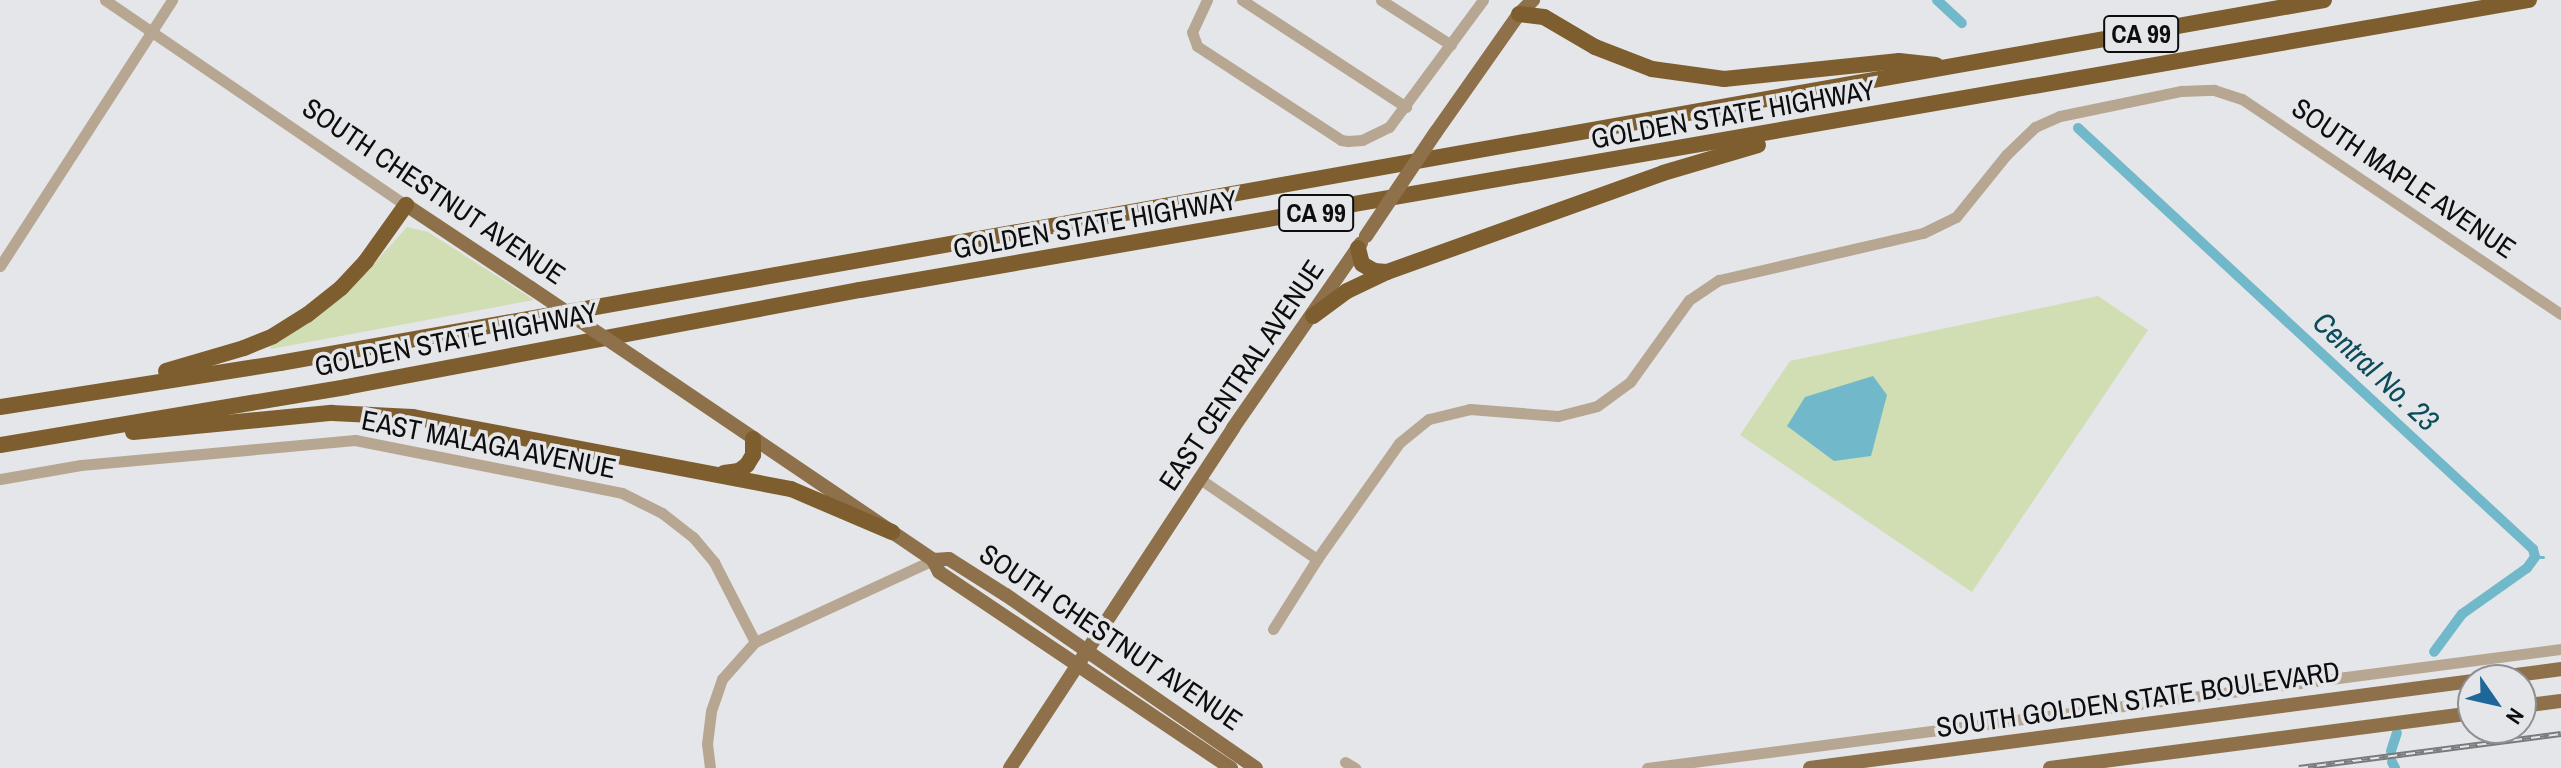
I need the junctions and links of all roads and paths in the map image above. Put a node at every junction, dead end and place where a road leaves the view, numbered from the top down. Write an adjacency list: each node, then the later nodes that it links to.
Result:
1 (105, 0): 13 (street, SOUTH CHESTNUT AVENUE)
2 (172, 0): 13 (street)
3 (1207, 0): 16 (street)
4 (1242, 0): 16 (street)
5 (1381, 0): 14 (street)
6 (1483, 0): 14 (street)
7 (1533, 0): 11 (main road, EAST CENTRAL AVENUE)
8 (1547, 0): 12 (highway)
9 (2324, 0): 15 (highway, GOLDEN STATE HIGHWAY / CA 99)
10 (2529, 0): 17 (highway, GOLDEN STATE HIGHWAY / CA 99)
11 (1521, 7): 12 (highway); 19 (main road, EAST CENTRAL AVENUE, bridge)
12 (1559, 24): 15 (highway)
13 (151, 31): 18 (street, SOUTH CHESTNUT AVENUE); 20 (street)
14 (1451, 45): 16 (street)
15 (1957, 68): 24 (highway, GOLDEN STATE HIGHWAY / CA 99)
16 (1406, 107)
17 (1841, 121): 21 (highway); 26 (highway, GOLDEN STATE HIGHWAY / CA 99)
18 (406, 205): 24 (highway); 27 (main road, SOUTH CHESTNUT AVENUE, bridge)
19 (1362, 242): 21 (highway); 23 (main road, EAST CENTRAL AVENUE)
20 (0, 266)
21 (1387, 272): 23 (highway)
22 (2561, 314): 33 (street, SOUTH MAPLE AVENUE)
23 (1313, 316): 31 (main road, EAST CENTRAL AVENUE)
24 (115, 387): 25 (highway, GOLDEN STATE HIGHWAY / CA 99)
25 (0, 407)
26 (104, 429): 28 (highway, GOLDEN STATE HIGHWAY / CA 99); 29 (highway)
27 (753, 439): 29 (highway); 32 (main road, SOUTH CHESTNUT AVENUE)
28 (0, 445)
29 (715, 473): 32 (highway)
30 (0, 479): 36 (street, EAST MALAGA AVENUE)
31 (1200, 479): 33 (street); 38 (main road, EAST CENTRAL AVENUE)
32 (892, 532): 34 (main road, SOUTH CHESTNUT AVENUE)
33 (1317, 559): 35 (street)
34 (933, 560): 36 (street); 38 (main road, SOUTH CHESTNUT AVENUE); 39 (main road, SOUTH CHESTNUT AVENUE)
35 (1273, 629)
36 (755, 642): 46 (street)
37 (2561, 649): 50 (street)
38 (1087, 651): 39 (main road, EAST CENTRAL AVENUE); 49 (main road, SOUTH CHESTNUT AVENUE)
39 (1077, 666): 47 (main road, EAST CENTRAL AVENUE); 48 (main road, SOUTH CHESTNUT AVENUE)
40 (2561, 669): 41 (main road, SOUTH GOLDEN STATE BOULEVARD)
41 (2537, 672)
42 (2457, 683): 51 (main road, SOUTH GOLDEN STATE BOULEVARD)
43 (2561, 701): 44 (main road)
44 (2537, 704)
45 (2457, 715): 52 (main road, SOUTH GOLDEN STATE BOULEVARD)
46 (710, 768)
47 (1010, 768)
48 (1231, 768)
49 (1256, 768)
50 (1647, 768)
51 (1810, 768)
52 (2050, 768)

